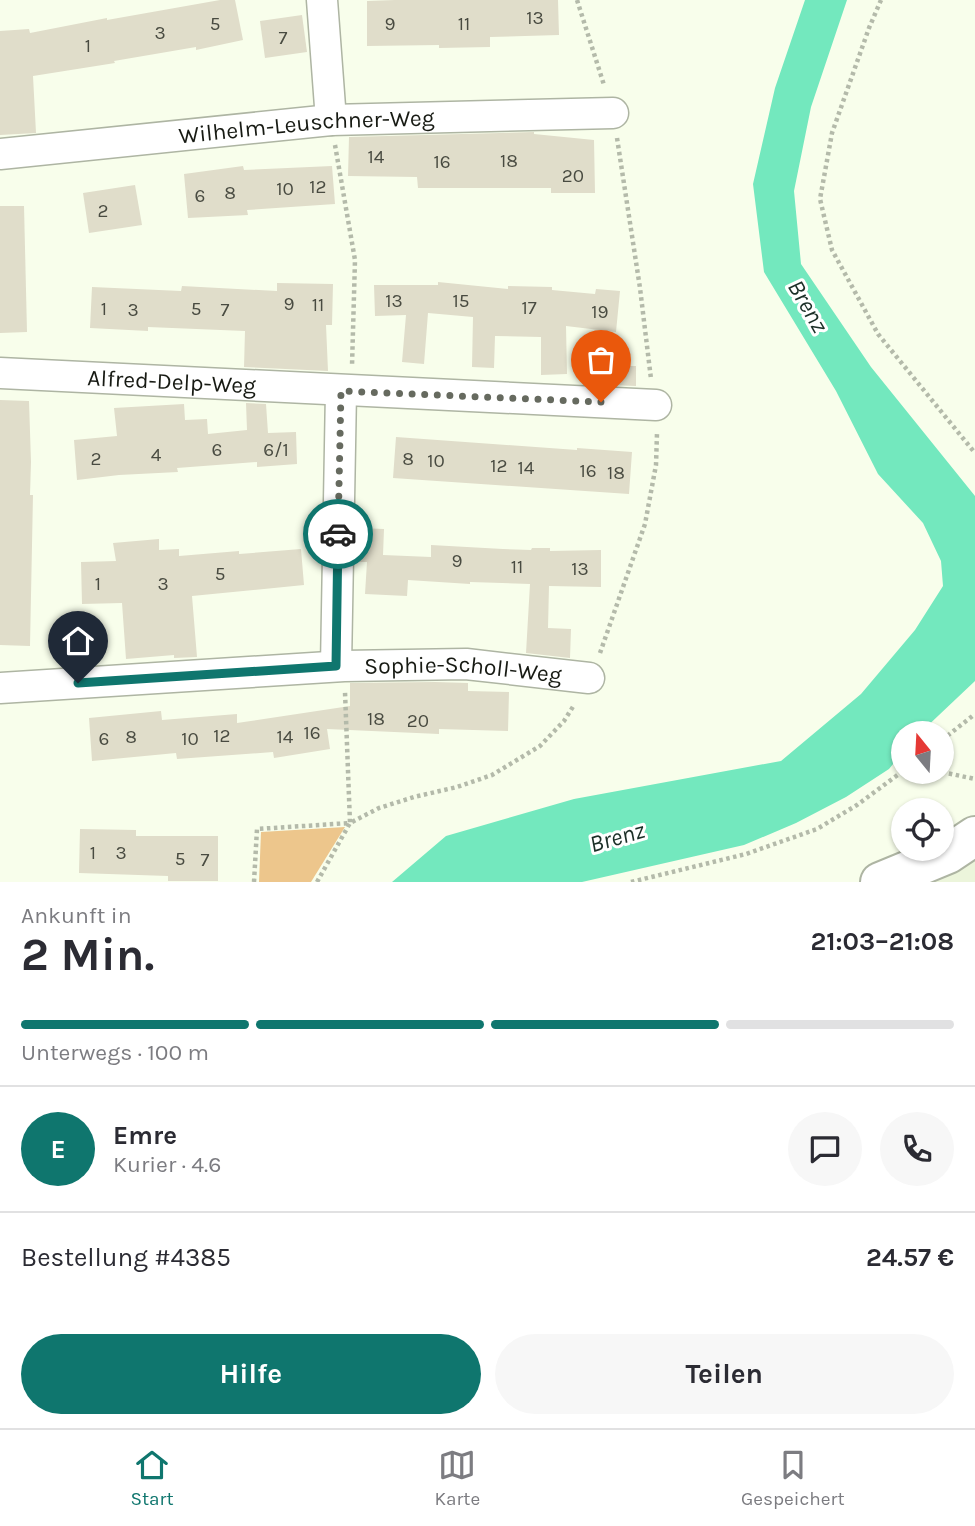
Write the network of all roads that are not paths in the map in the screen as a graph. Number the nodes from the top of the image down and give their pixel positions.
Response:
1 (322, 0) edge
2 (613, 113) road end
3 (331, 120) junction
4 (0, 153) edge
5 (0, 373) edge
6 (346, 391) junction
7 (656, 405) dead end
8 (340, 666) junction
9 (589, 678) road end
10 (0, 688) edge
11 (975, 836) edge
12 (880, 882) edge

1 - 3 street
2 - 3 street, Wilhelm-Leuschner-Weg
3 - 4 street, Wilhelm-Leuschner-Weg
5 - 6 street, Alfred-Delp-Weg
6 - 7 street, Alfred-Delp-Weg
6 - 8 street
8 - 9 street, Sophie-Scholl-Weg
8 - 10 street, Sophie-Scholl-Weg
11 - 12 street

